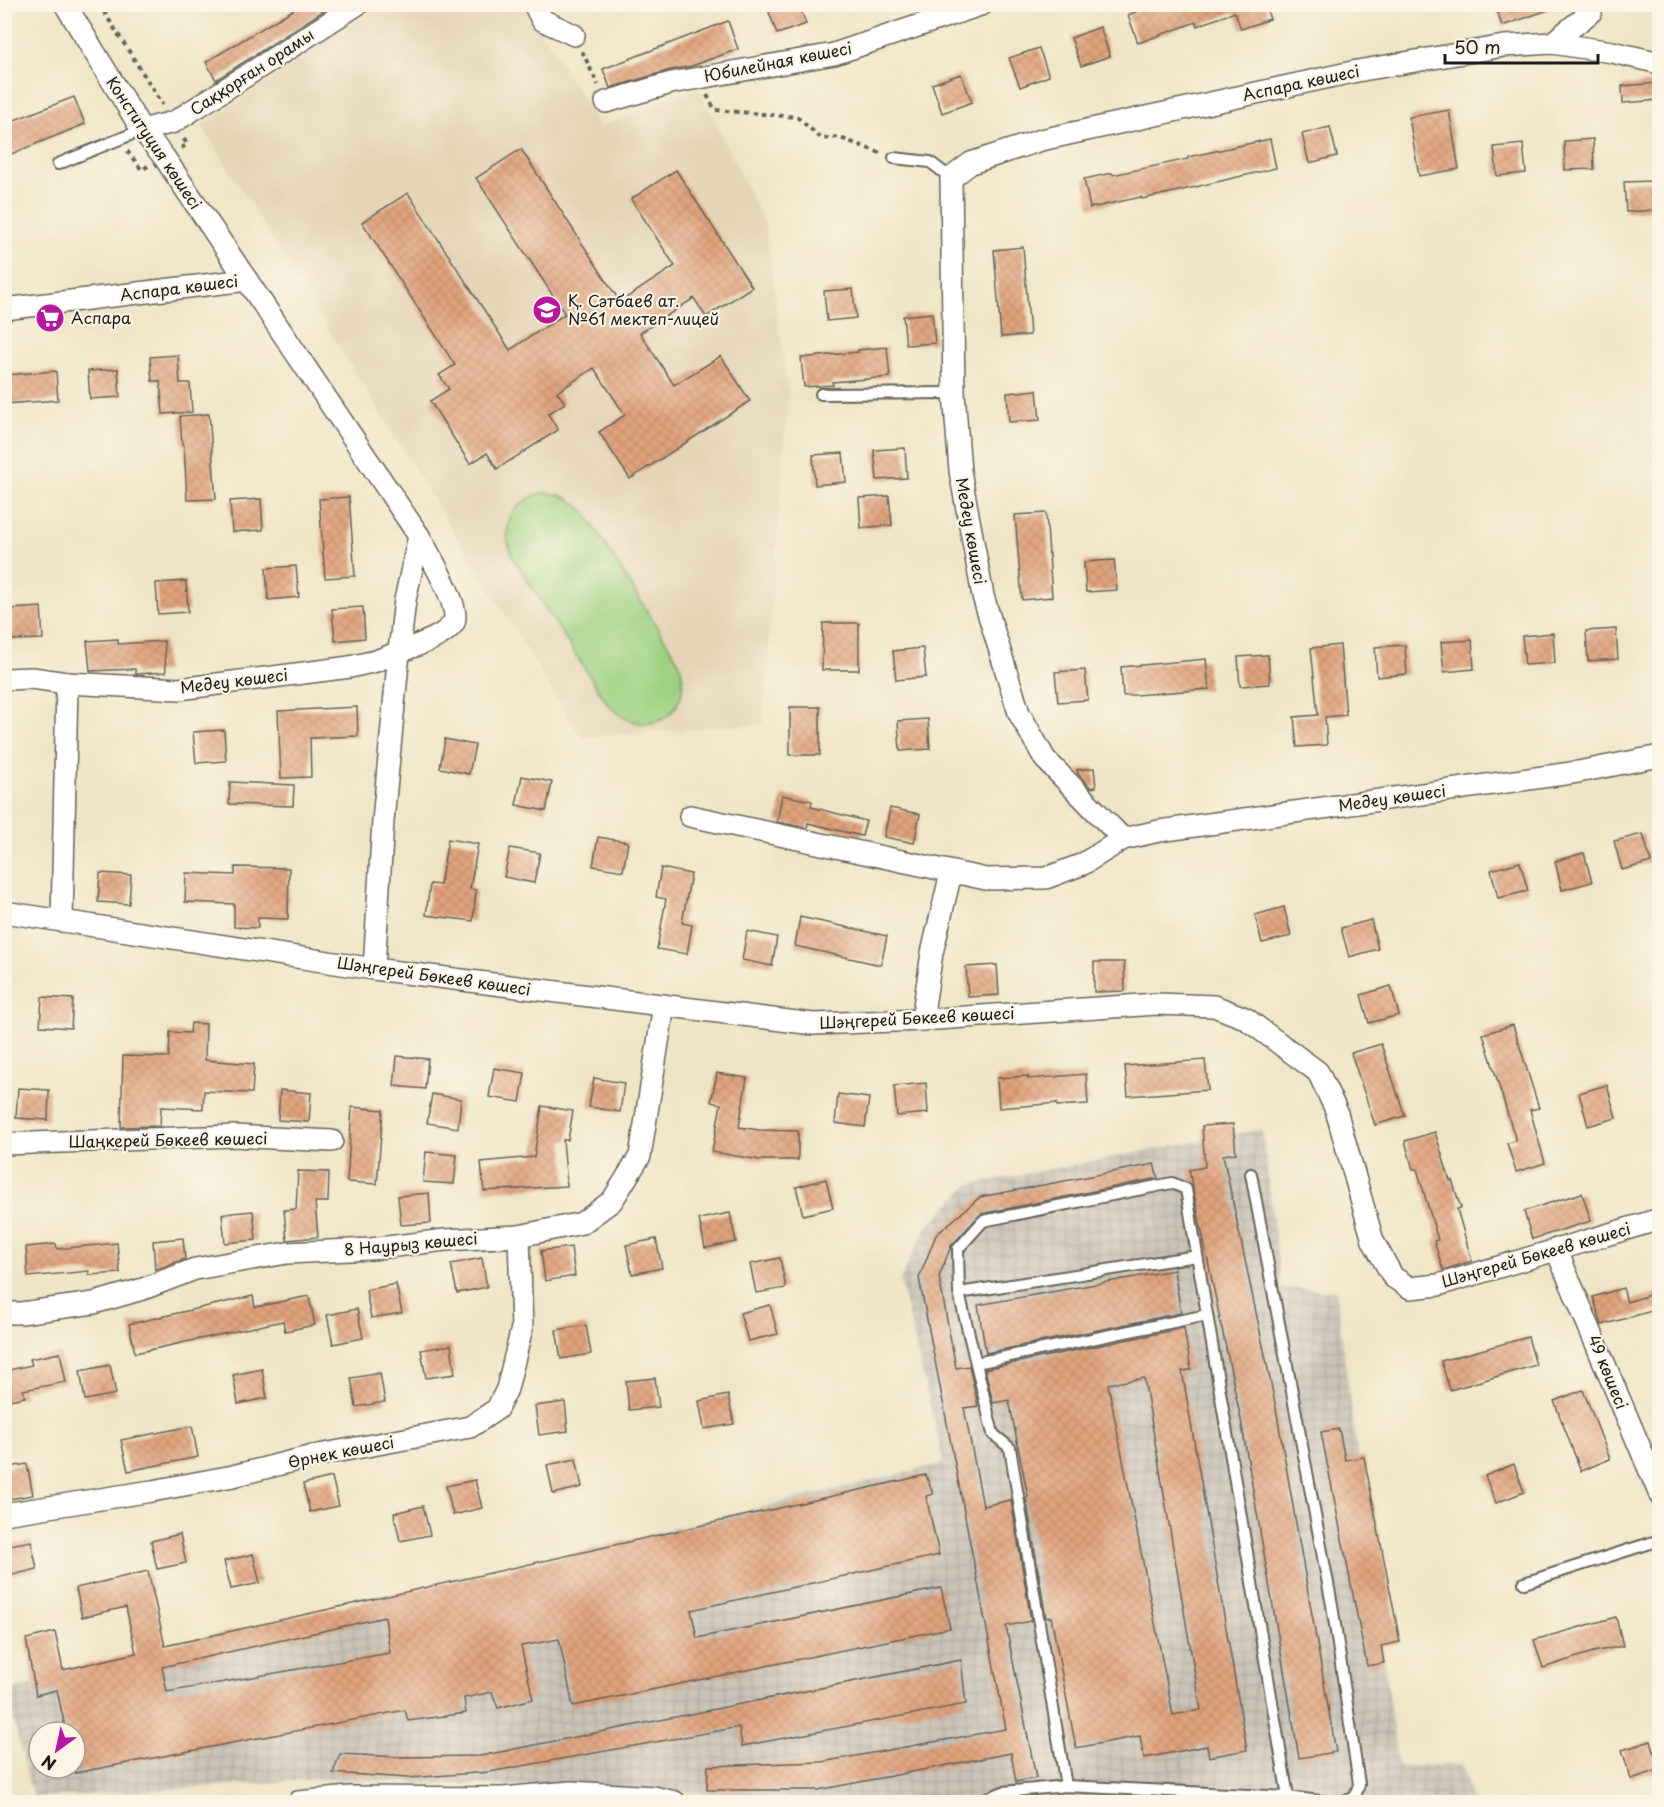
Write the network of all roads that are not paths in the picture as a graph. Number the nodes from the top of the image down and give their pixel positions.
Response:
1 (65, 4) edge
2 (358, 4) edge
3 (534, 4) edge
4 (983, 4) edge
5 (1593, 7) edge
6 (574, 35) road end
7 (1552, 44) junction
8 (1659, 63) edge
9 (606, 102) road end
10 (142, 130) junction
11 (894, 158) road end
12 (58, 164) dead end
13 (951, 178) junction
14 (247, 280) junction
15 (4, 309) edge
16 (954, 393) junction
17 (821, 394) dead end
18 (418, 536) junction
19 (399, 652) junction
20 (4, 679) edge
21 (67, 683) junction
22 (1659, 756) edge
23 (690, 816) dead end
24 (1124, 839) junction
25 (951, 873) junction
26 (4, 912) edge
27 (62, 921) junction
28 (374, 969) junction
29 (663, 1005) junction
30 (922, 1020) junction
31 (332, 1141) dead end
32 (4, 1144) edge
33 (1251, 1174) dead end
34 (1659, 1219) edge
35 (519, 1236) junction
36 (1556, 1248) junction
37 (1197, 1256) junction
38 (959, 1293) junction
39 (4, 1313) edge
40 (1207, 1316) junction
41 (976, 1363) junction
42 (1659, 1495) edge
43 (4, 1514) edge
44 (1659, 1540) edge
45 (1524, 1583) dead end
46 (1066, 1786) junction
47 (1288, 1797) junction
48 (298, 1803) edge
49 (675, 1803) edge
50 (979, 1803) edge
51 (1328, 1803) edge
52 (1344, 1803) edge

1 - 10 street, Конституция көшесі
2 - 10 street, Саққорған орамы
3 - 6 street
4 - 9 street, Юбилейная көшесі
5 - 7 street
7 - 8 street, Аспара көшесі
7 - 13 street, Аспара көшесі
10 - 12 lane
10 - 14 street, Конституция көшесі
11 - 13 lane
13 - 16 street, Медеу көшесі
14 - 15 street, Аспара көшесі
14 - 18 street, Конституция көшесі
16 - 17 lane
16 - 24 street, Медеу көшесі
18 - 19 street
18 - 19 street, Медеу көшесі
19 - 21 street, Медеу көшесі
19 - 28 street
20 - 21 street, Медеу көшесі
21 - 27 street
22 - 24 street, Медеу көшесі
23 - 25 street, Медеу көшесі
24 - 25 street, Медеу көшесі
25 - 30 street
26 - 27 street, Шәңгерей Бөкеев көшесі
27 - 28 street, Шәңгерей Бөкеев көшесі
28 - 29 street, Шәңгерей Бөкеев көшесі
29 - 30 street, Шәңгерей Бөкеев көшесі
29 - 35 street, 8 Наурыз көшесі
30 - 36 street, Шәңгерей Бөкеев көшесі
31 - 32 street, Шаңкерей Бөкеев көшесі
33 - 52 lane
34 - 36 street, Шәңгерей Бөкеев көшесі
35 - 39 street, 8 Наурыз көшесі
35 - 43 street, Өрнек көшесі
36 - 42 street, 49 көшесі
37 - 38 lane
37 - 38 lane
37 - 40 lane
38 - 41 lane
40 - 41 lane
40 - 47 lane
41 - 46 lane
44 - 45 lane
46 - 47 lane
46 - 50 lane
47 - 51 lane
48 - 49 street

